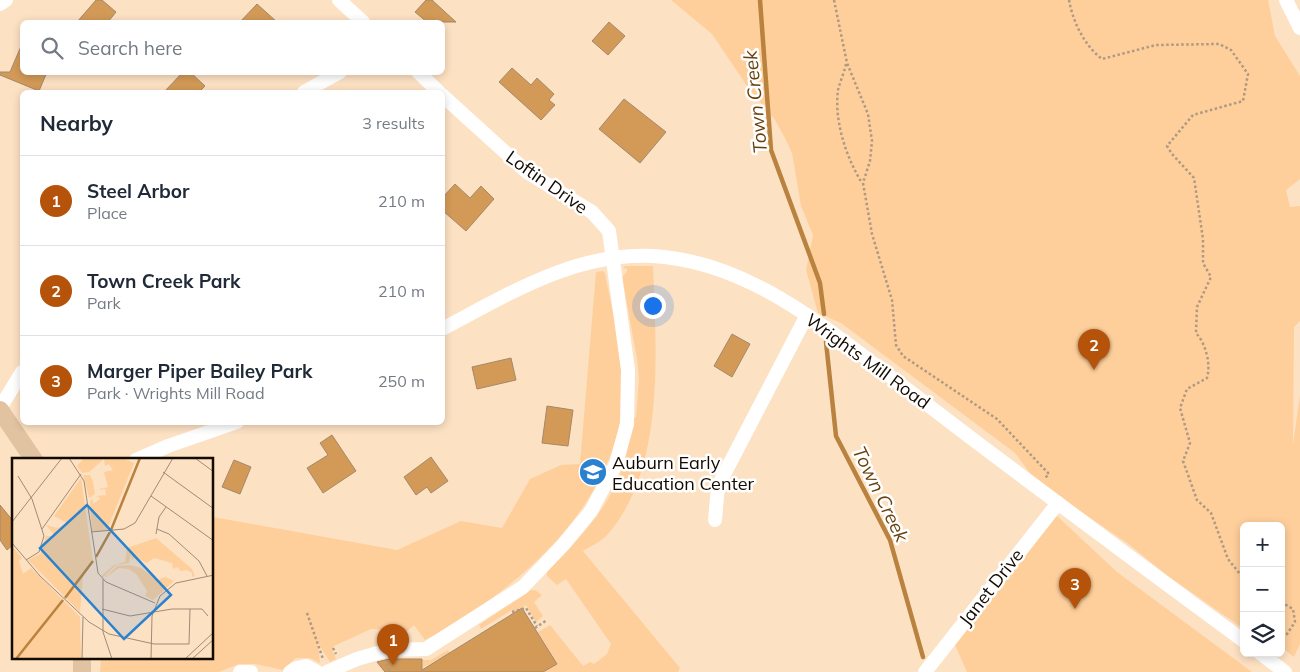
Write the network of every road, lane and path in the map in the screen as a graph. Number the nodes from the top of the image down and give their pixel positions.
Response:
1 (6, 0) edge
2 (339, 0) edge
3 (834, 0) edge
4 (1069, 0) edge
5 (1286, 0) edge
6 (0, 4) edge
7 (361, 20) edge
8 (1300, 28) edge
9 (846, 63) junction
10 (335, 75) edge
11 (421, 75) edge
12 (308, 90) edge
13 (437, 90) edge
14 (445, 99) edge
15 (863, 183) junction
16 (611, 258) junction
17 (807, 316) junction
18 (445, 327) edge
19 (20, 375) edge
20 (0, 409) edge
21 (228, 425) edge
22 (33, 458) edge
23 (141, 458) edge
24 (1042, 481) dead end
25 (1058, 503) junction
26 (715, 520) dead end
27 (1240, 574) edge
28 (1285, 604) edge
29 (307, 613) dead end
30 (547, 620) dead end
31 (534, 628) dead end
32 (1285, 635) edge
33 (1240, 638) edge
34 (1265, 657) edge
35 (323, 669) edge
36 (240, 672) edge
37 (251, 672) edge
38 (290, 672) edge
39 (925, 672) edge
40 (1285, 672) edge

1 - 6 street
2 - 7 street
3 - 9 path
4 - 27 path
5 - 8 street
9 - 15 path
9 - 15 path
10 - 12 street
11 - 13 street
14 - 16 street, Loftin Drive
15 - 24 path
16 - 17 street, Wrights Mill Road
16 - 18 street, Wrights Mill Road
16 - 35 street, Loftin Drive
17 - 25 street, Wrights Mill Road
17 - 26 street
19 - 20 street
20 - 22 main road
21 - 23 street
25 - 33 street, Wrights Mill Road
25 - 39 street, Janet Drive
28 - 32 path
29 - 35 path
30 - 31 path
34 - 40 street
35 - 38 street
36 - 37 street

